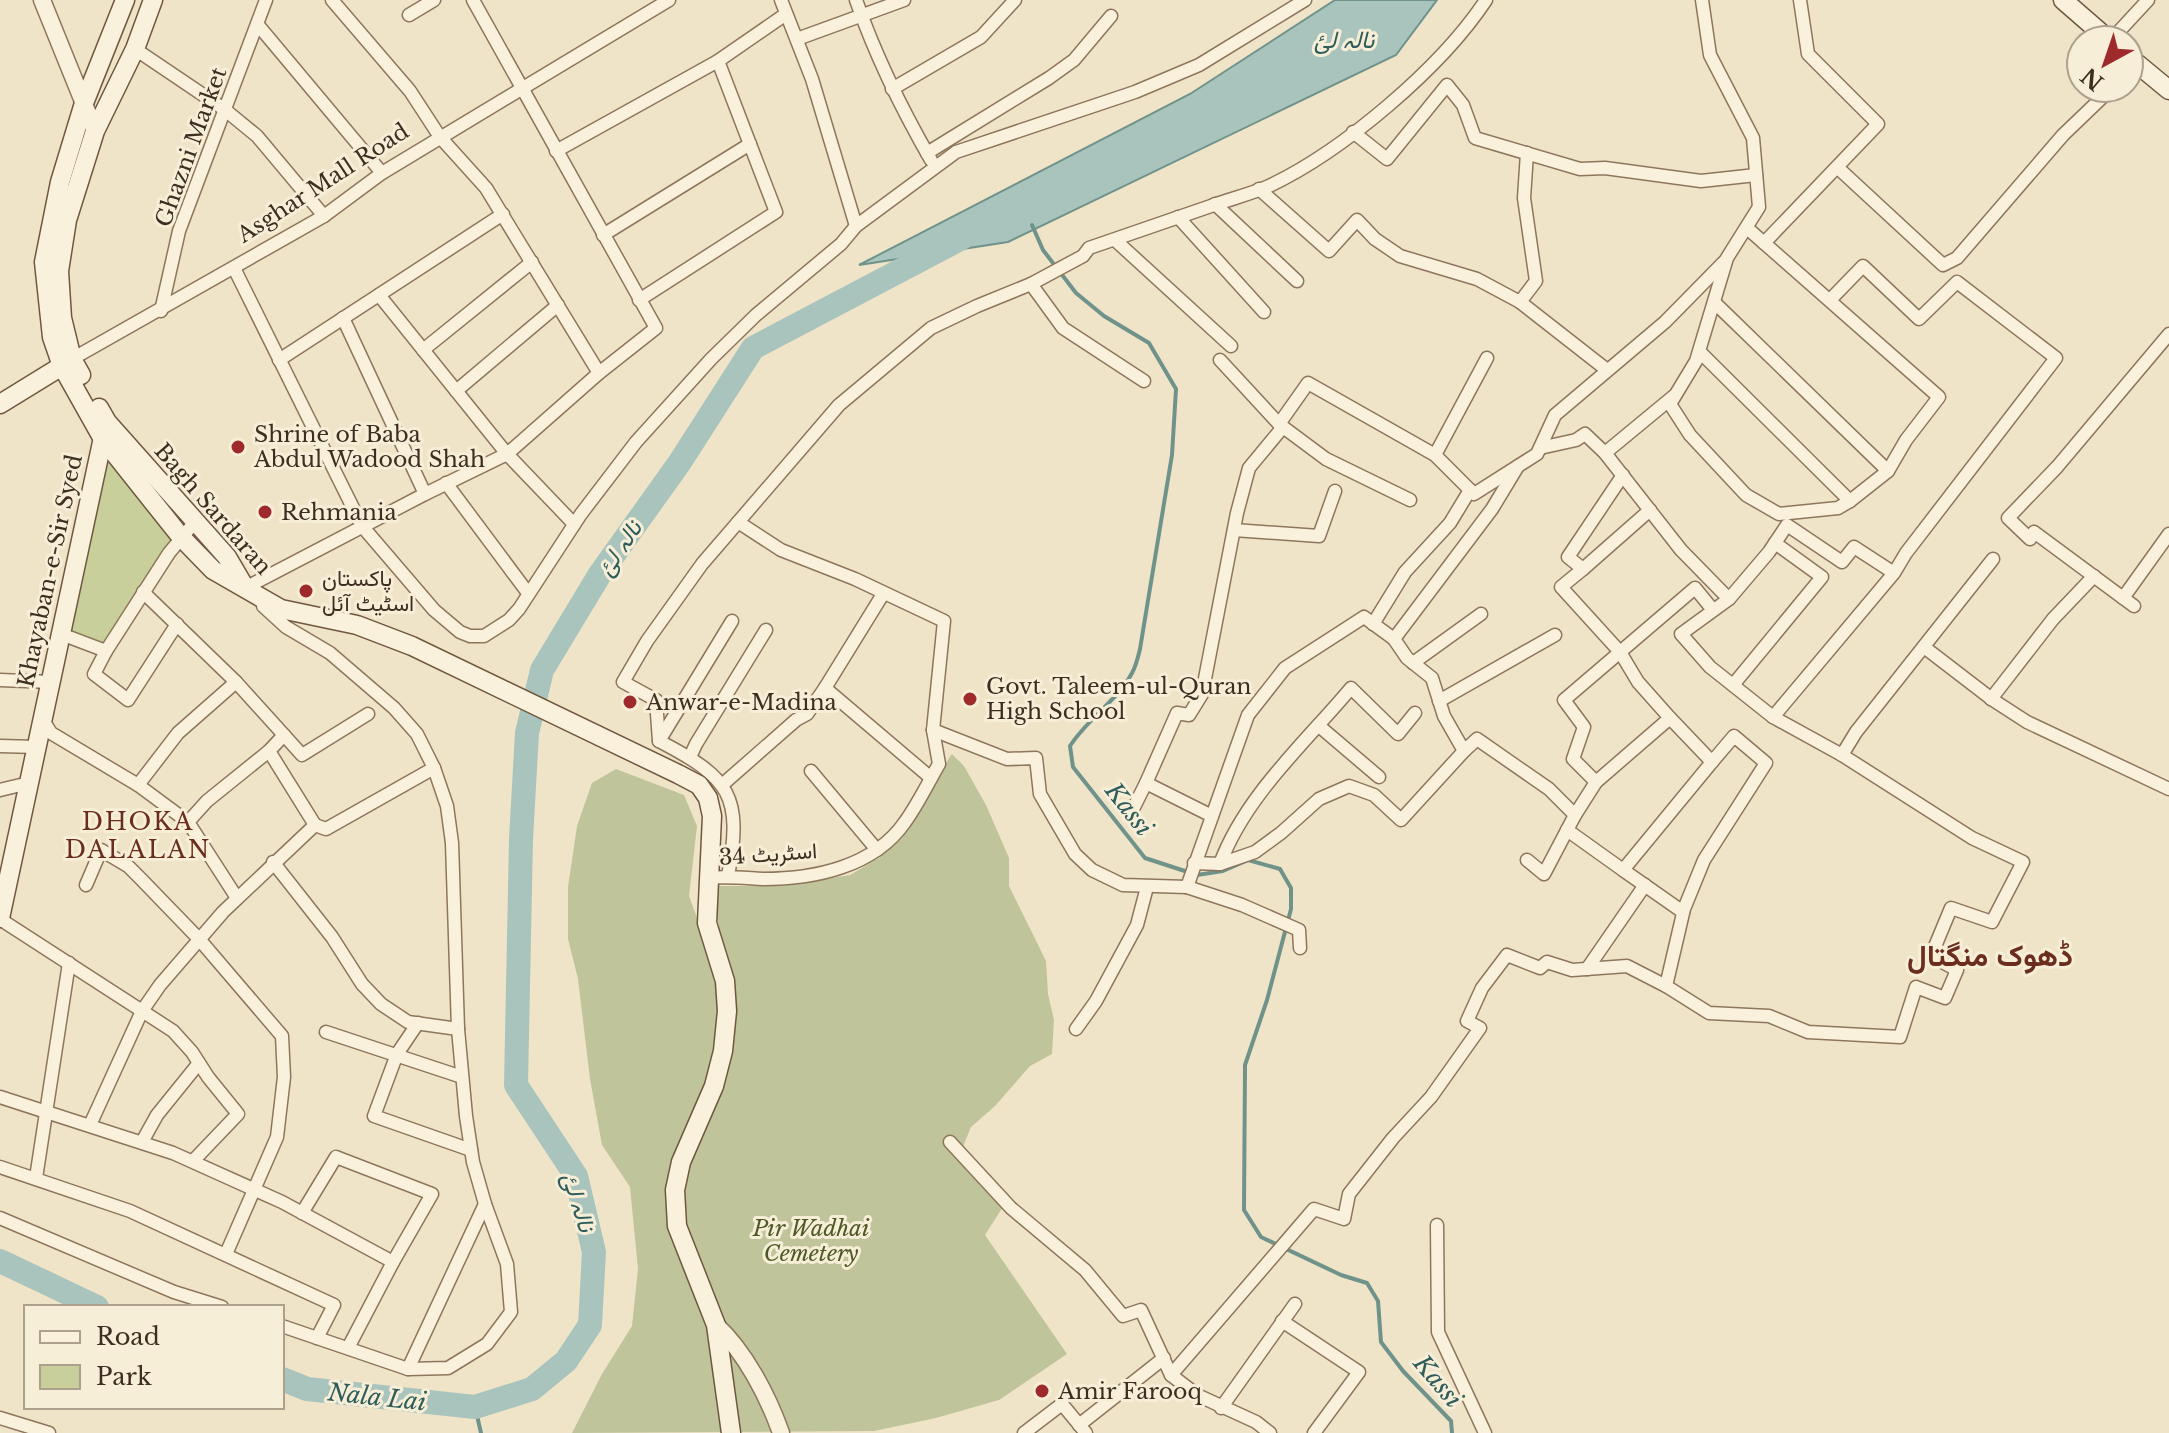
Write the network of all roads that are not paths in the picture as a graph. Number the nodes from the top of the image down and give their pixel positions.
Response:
1 (42, 0) edge
2 (125, 0) edge
3 (153, 0) edge
4 (266, 0) edge
5 (332, 0) edge
6 (434, 0) edge
7 (473, 0) edge
8 (639, 0) edge
9 (669, 0) edge
10 (781, 0) edge
11 (856, 0) edge
12 (904, 0) edge
13 (1015, 0) edge
14 (1305, 0) edge
15 (1486, 0) edge
16 (1702, 0) edge
17 (1800, 0) edge
18 (2063, 0) edge
19 (2148, 0) edge
20 (646, 14) junction
21 (786, 14) junction
22 (409, 15) dead end
23 (862, 16) junction
24 (1111, 16) dead end
25 (2091, 24) edge
26 (2125, 24) edge
27 (258, 25) junction
28 (797, 39) junction
29 (135, 49) junction
30 (718, 61) junction
31 (2145, 74) edge
32 (892, 89) junction
33 (522, 90) junction
34 (2169, 90) edge
35 (84, 103) junction
36 (2095, 104) edge
37 (224, 109) junction
38 (95, 131) junction
39 (1353, 132) junction
40 (440, 137) junction
41 (750, 144) junction
42 (556, 151) junction
43 (927, 153) junction
44 (1527, 153) junction
45 (935, 167) junction
46 (1837, 167) junction
47 (382, 173) junction
48 (1756, 175) junction
49 (1259, 189) junction
50 (1215, 204) junction
51 (503, 214) junction
52 (324, 216) junction
53 (1178, 217) junction
54 (856, 226) junction
55 (1747, 228) junction
56 (603, 235) junction
57 (1115, 240) junction
58 (1764, 243) junction
59 (1727, 258) junction
60 (532, 262) junction
61 (234, 268) junction
62 (1297, 281) dead end
63 (1031, 284) junction
64 (379, 295) junction
65 (639, 300) junction
66 (1830, 300) junction
67 (1520, 302) junction
68 (1715, 303) junction
69 (558, 305) junction
70 (161, 311) junction
71 (1264, 312) dead end
72 (343, 318) junction
73 (2169, 334) edge
74 (1231, 346) dead end
75 (423, 350) junction
76 (1699, 351) junction
77 (1487, 358) dead end
78 (279, 360) junction
79 (1220, 360) dead end
80 (67, 362) junction
81 (1607, 370) junction
82 (599, 373) junction
83 (1144, 381) dead end
84 (456, 391) junction
85 (1677, 393) junction
86 (0, 404) edge
87 (1281, 426) junction
88 (105, 430) junction
89 (1540, 448) junction
90 (1605, 453) junction
91 (507, 454) junction
92 (1435, 455) junction
93 (1518, 466) junction
94 (1888, 471) junction
95 (1623, 475) junction
96 (446, 483) junction
97 (1470, 490) junction
98 (1335, 491) dead end
99 (425, 494) junction
100 (1410, 500) dead end
101 (1850, 501) junction
102 (1650, 510) junction
103 (738, 522) junction
104 (194, 523) junction
105 (574, 524) junction
106 (362, 526) junction
107 (1234, 530) junction
108 (2169, 534) edge
109 (181, 537) junction
110 (1775, 543) junction
111 (1993, 559) dead end
112 (1583, 569) junction
113 (1894, 573) junction
114 (2094, 576) junction
115 (245, 588) junction
116 (143, 592) junction
117 (528, 593) junction
118 (883, 594) junction
119 (1729, 599) junction
120 (1713, 610) junction
121 (1481, 614) dead end
122 (732, 621) dead end
123 (177, 624) junction
124 (1373, 624) junction
125 (766, 630) dead end
126 (61, 634) junction
127 (1555, 635) dead end
128 (1394, 639) junction
129 (1924, 647) junction
130 (106, 651) junction
131 (1620, 652) junction
132 (1413, 663) junction
133 (0, 680) edge
134 (51, 682) junction
135 (236, 682) junction
136 (1733, 685) junction
137 (825, 688) junction
138 (1991, 699) junction
139 (1439, 701) junction
140 (1415, 713) dead end
141 (368, 714) dead end
142 (1773, 717) junction
143 (1670, 718) junction
144 (43, 720) junction
145 (1319, 726) junction
146 (933, 730) junction
147 (284, 735) junction
148 (659, 741) junction
149 (0, 746) edge
150 (37, 747) junction
151 (269, 751) junction
152 (1464, 751) junction
153 (1842, 755) junction
154 (690, 757) junction
155 (1712, 762) junction
156 (434, 768) junction
157 (811, 771) dead end
158 (1379, 777) dead end
159 (931, 778) junction
160 (1596, 782) junction
161 (29, 783) junction
162 (1146, 783) junction
163 (138, 785) junction
164 (722, 785) junction
165 (2169, 789) edge
166 (0, 790) edge
167 (1131, 813) dead end
168 (1575, 815) junction
169 (1212, 816) junction
170 (188, 822) junction
171 (315, 825) junction
172 (1567, 830) junction
173 (877, 850) junction
174 (1527, 860) dead end
175 (273, 862) junction
176 (1194, 863) junction
177 (1220, 864) junction
178 (1623, 870) junction
179 (728, 876) junction
180 (707, 878) junction
181 (86, 885) dead end
182 (1645, 885) junction
183 (1147, 887) junction
184 (1187, 887) junction
185 (237, 898) junction
186 (1683, 912) junction
187 (0, 919) edge
188 (199, 939) junction
189 (1300, 948) dead end
190 (69, 963) junction
191 (1587, 969) junction
192 (1666, 986) junction
193 (142, 1011) junction
194 (418, 1023) junction
195 (458, 1029) junction
196 (1076, 1029) dead end
197 (326, 1032) dead end
198 (397, 1054) junction
199 (199, 1063) junction
200 (462, 1077) junction
201 (0, 1097) edge
202 (46, 1111) junction
203 (90, 1125) junction
204 (142, 1142) junction
205 (950, 1142) dead end
206 (471, 1150) junction
207 (193, 1161) junction
208 (0, 1167) edge
209 (36, 1178) junction
210 (256, 1190) junction
211 (485, 1204) junction
212 (302, 1213) junction
213 (0, 1218) edge
214 (1437, 1225) dead end
215 (226, 1254) junction
216 (393, 1262) junction
217 (1295, 1304) dead end
218 (216, 1305) edge
219 (1282, 1321) junction
220 (716, 1325) junction
221 (284, 1327) edge
222 (317, 1338) junction
223 (348, 1348) junction
224 (1164, 1358) junction
225 (408, 1369) junction
226 (1171, 1375) junction
227 (1221, 1408) junction
228 (0, 1418) edge
229 (1082, 1429) edge
230 (49, 1433) edge
231 (731, 1433) edge
232 (781, 1433) edge
233 (1024, 1433) edge
234 (1270, 1433) edge
235 (1314, 1433) edge
236 (1485, 1433) edge

1 - 35 street
2 - 35 main road
3 - 29 main road
4 - 27 street, Ghazni Market
5 - 40 street
6 - 22 street
7 - 33 street
8 - 20 street
9 - 20 street, Asghar Mall Road
10 - 21 street
11 - 23 street
12 - 23 street
13 - 32 street
14 - 45 street
15 - 39 street
16 - 48 street
17 - 46 street
18 - 25 main road
19 - 26 street
20 - 33 street, Asghar Mall Road
21 - 28 street
21 - 30 street
23 - 28 street
23 - 32 street
24 - 43 street
27 - 37 street, Ghazni Market
27 - 47 street
28 - 54 street
29 - 37 street
29 - 38 main road
30 - 41 street
30 - 42 street
31 - 34 main road
32 - 43 street
33 - 40 street, Asghar Mall Road
33 - 42 street
35 - 38 street
35 - 80 main road
36 - 46 street
37 - 52 street
37 - 70 street, Ghazni Market
38 - 80 main road
39 - 44 street
39 - 49 street
40 - 47 street, Asghar Mall Road
40 - 51 street
41 - 56 street
41 - 65 street
42 - 56 street
43 - 45 street
44 - 48 street
44 - 67 street
45 - 54 street
46 - 58 street
47 - 52 street, Asghar Mall Road
48 - 55 street
49 - 50 street
49 - 67 street
50 - 53 street
50 - 62 street
51 - 60 street
51 - 64 street
52 - 61 street, Asghar Mall Road
53 - 57 street
53 - 71 street
54 - 105 street
55 - 58 street
55 - 59 street
56 - 65 street
57 - 63 street
57 - 74 street
58 - 66 street
59 - 68 street
59 - 81 street
60 - 69 street
60 - 75 street
61 - 70 street, Asghar Mall Road
61 - 78 street
63 - 83 street
63 - 103 street
64 - 72 street
64 - 75 street
65 - 82 street
66 - 94 street
66 - 113 street
67 - 81 street
68 - 76 street
68 - 94 street
69 - 82 street
69 - 84 street
70 - 80 street, Asghar Mall Road
72 - 78 street
72 - 99 street
73 - 114 street
75 - 84 street
76 - 85 street
76 - 101 street
77 - 92 street
78 - 106 street
79 - 87 street
80 - 86 main road, Asghar Mall Road
80 - 88 main road
81 - 89 street
82 - 91 street
84 - 91 street
85 - 90 street
85 - 101 street
87 - 92 street
87 - 100 street
87 - 107 street
88 - 104 main road, Bagh Sardaran
88 - 109 main road
88 - 126 main road, Khayaban-e-Sir Syed
89 - 90 street
89 - 93 street
90 - 95 street
91 - 96 street
91 - 105 street
92 - 97 street
93 - 97 street
93 - 128 street
94 - 101 street
95 - 102 street
95 - 112 street
96 - 99 street
96 - 117 street
97 - 124 street
98 - 107 street
99 - 106 street
102 - 112 street
102 - 119 street
103 - 118 street
103 - 148 street
104 - 109 street
104 - 115 main road, Bagh Sardaran
105 - 117 street
106 - 115 street
106 - 117 street
107 - 162 street
108 - 114 street
109 - 115 main road
109 - 116 street
110 - 113 street
110 - 119 street
110 - 136 street
111 - 129 street
112 - 131 street
113 - 142 street
114 - 138 street
115 - 156 street
115 - 180 main road, Bagh Sardaran
116 - 123 street
116 - 130 street
118 - 137 street
118 - 146 street, اسٹریٹ 34
119 - 120 street
120 - 131 street
120 - 136 street
121 - 132 street
122 - 148 street
123 - 130 street
123 - 135 street
124 - 128 street
124 - 169 street
125 - 154 street
126 - 130 street
126 - 134 main road, Khayaban-e-Sir Syed
127 - 139 street
128 - 132 street
129 - 138 street
129 - 153 street
131 - 143 street
131 - 160 street
132 - 139 street
133 - 134 street
134 - 144 main road, Khayaban-e-Sir Syed
135 - 147 street
135 - 163 street
136 - 142 street
137 - 159 street
137 - 164 street
138 - 165 street
139 - 152 street
140 - 145 street
141 - 147 street
142 - 153 street
143 - 155 street
143 - 160 street
144 - 150 main road, Khayaban-e-Sir Syed
144 - 163 street
145 - 158 street
145 - 177 street
146 - 159 street, اسٹریٹ 34
146 - 183 street
147 - 151 street
148 - 154 street
149 - 150 street
150 - 161 main road, Khayaban-e-Sir Syed
151 - 170 street
151 - 171 street
152 - 168 street
152 - 177 street
153 - 192 street
154 - 164 street
155 - 178 street
155 - 186 street
156 - 171 street
156 - 195 street
157 - 173 street
159 - 173 street, اسٹریٹ 34
160 - 168 street
161 - 166 street
161 - 187 main road, Khayaban-e-Sir Syed
162 - 167 street
162 - 169 street
163 - 170 street
164 - 179 street
168 - 172 street
169 - 176 street
170 - 185 street
171 - 175 street
172 - 174 street
172 - 178 street
173 - 179 street, اسٹریٹ 34
175 - 185 street
175 - 194 street
176 - 177 street
176 - 184 street
178 - 182 street
179 - 180 street, اسٹریٹ 34
180 - 220 main road
181 - 188 street
182 - 186 street
182 - 191 street
183 - 184 street
183 - 196 street
184 - 189 street
185 - 188 street
186 - 192 street
187 - 190 street
188 - 193 street
188 - 210 street
190 - 193 street
190 - 202 street
191 - 192 street
191 - 226 street
193 - 199 street
193 - 203 street
194 - 195 street
194 - 198 street
195 - 200 street
197 - 198 street
198 - 200 street
198 - 206 street
199 - 204 street
199 - 207 street
200 - 206 street
201 - 202 street
202 - 203 street
202 - 209 street
203 - 204 street
204 - 207 street
205 - 224 street
206 - 211 street
207 - 210 street
208 - 209 street
209 - 215 street
210 - 212 street
210 - 215 street
211 - 225 street
211 - 225 street
212 - 216 street
212 - 216 street
213 - 218 street
214 - 236 street
215 - 222 street
216 - 223 street
217 - 219 street
219 - 227 street
219 - 235 street
220 - 231 main road
220 - 232 street
221 - 222 street
222 - 223 street
223 - 225 street
224 - 226 street
224 - 229 street
226 - 227 street
227 - 234 street
228 - 230 street
229 - 233 street

